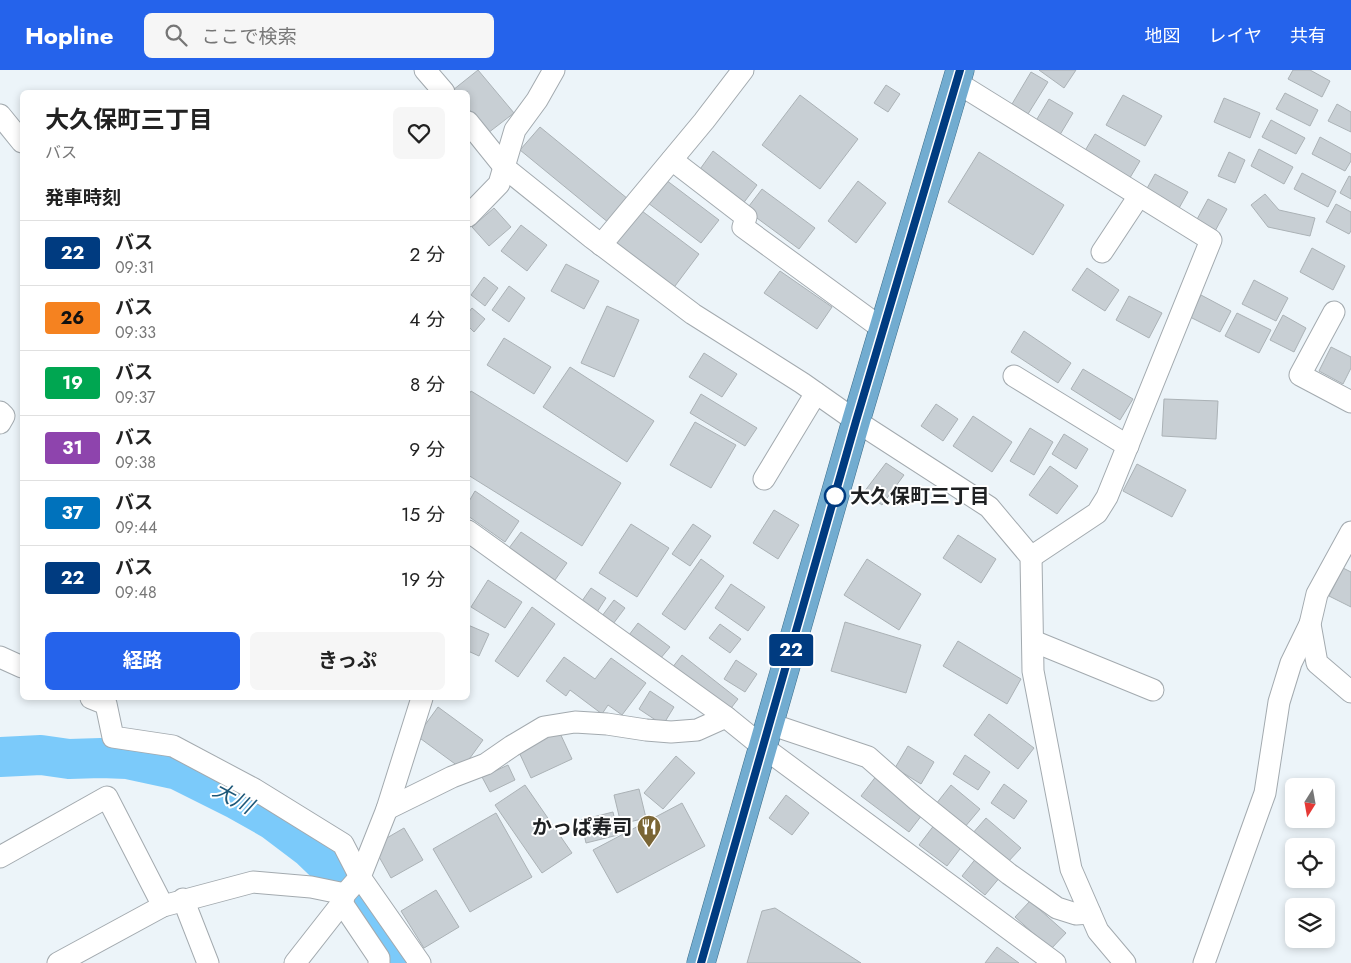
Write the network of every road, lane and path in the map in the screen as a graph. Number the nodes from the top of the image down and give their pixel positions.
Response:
1 (425, 70) edge
2 (554, 70) edge
3 (743, 70) edge
4 (958, 76) edge
5 (442, 90) edge
6 (0, 115) edge
7 (470, 124) edge
8 (20, 140) edge
9 (672, 160) junction
10 (505, 168) junction
11 (1139, 196) junction
12 (470, 214) edge
13 (601, 245) junction
14 (1102, 252) dead end
15 (1334, 312) dead end
16 (884, 330) junction
17 (1014, 376) dead end
18 (816, 392) junction
19 (1351, 402) edge
20 (0, 412) edge
21 (856, 421) junction
22 (0, 423) edge
23 (1128, 446) junction
24 (764, 479) dead end
25 (470, 532) edge
26 (1351, 532) edge
27 (1031, 557) junction
28 (1310, 624) junction
29 (1033, 641) junction
30 (0, 657) edge
31 (20, 666) edge
32 (1153, 690) dead end
33 (1351, 692) edge
34 (96, 700) edge
35 (421, 700) edge
36 (726, 717) junction
37 (766, 735) junction
38 (387, 809) junction
39 (0, 857) edge
40 (360, 878) junction
41 (344, 898) junction
42 (183, 899) junction
43 (163, 906) junction
44 (1090, 913) junction
45 (58, 963) edge
46 (208, 963) edge
47 (295, 963) edge
48 (379, 963) edge
49 (420, 963) edge
50 (701, 963) edge
51 (1055, 963) edge
52 (1125, 963) edge
53 (1204, 963) edge

1 - 5 street
2 - 10 street
3 - 9 street
4 - 11 street
4 - 16 highway
6 - 8 street
7 - 10 street
9 - 13 street
9 - 16 street
10 - 12 street
10 - 13 street
11 - 14 street
11 - 23 street
13 - 18 street
15 - 19 street
16 - 21 highway
17 - 23 street
18 - 21 street
18 - 24 street
20 - 22 street
21 - 27 street
21 - 37 highway
23 - 27 street
25 - 36 street
26 - 28 street
27 - 29 street
28 - 33 street
28 - 53 street
29 - 32 street
29 - 44 street
30 - 31 street
34 - 40 street
35 - 38 street
36 - 37 street
36 - 38 street
37 - 44 street
37 - 50 highway
37 - 51 street
38 - 40 street
39 - 43 street
40 - 41 street
40 - 49 street
41 - 42 street
41 - 47 street
41 - 48 street
42 - 43 street
42 - 46 street
43 - 45 street
44 - 52 street

